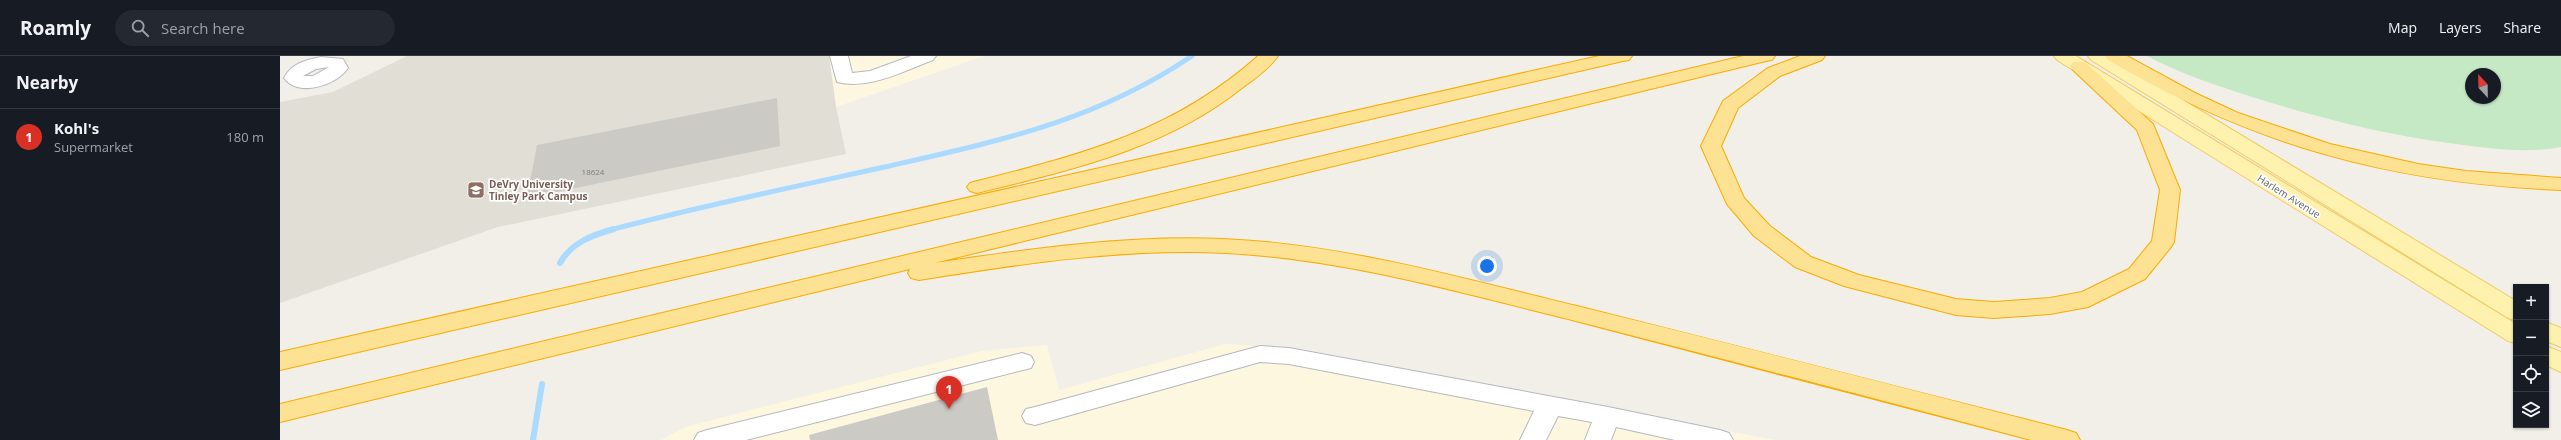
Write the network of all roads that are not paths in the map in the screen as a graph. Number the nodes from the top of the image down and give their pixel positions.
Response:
1 (927, 56) edge
2 (1269, 56) edge
3 (1623, 56) edge
4 (1766, 56) edge
5 (1816, 56) edge
6 (2097, 56) edge
7 (2114, 56) edge
8 (845, 58) edge
9 (336, 59) edge
10 (2071, 61) edge
11 (280, 67) edge
12 (293, 79) edge
13 (2561, 184) edge
14 (766, 296) junction
15 (2513, 310) edge
16 (2549, 332) edge
17 (2513, 333) edge
18 (2561, 339) edge
19 (359, 342) junction
20 (2549, 356) edge
21 (280, 361) edge
22 (1022, 362) dead end
23 (2561, 363) edge
24 (1550, 405) junction
25 (280, 413) edge
26 (1035, 416) dead end
27 (1608, 416) junction
28 (707, 440) edge
29 (1533, 440) edge
30 (1598, 440) edge
31 (1720, 440) edge
32 (2067, 440) edge

1 - 8 lane
2 - 19 highway
3 - 19 highway
4 - 14 highway
5 - 10 highway
6 - 15 main road, Harlem Avenue
7 - 13 highway
9 - 12 lane
10 - 17 main road, Harlem Avenue
11 - 12 lane
14 - 25 highway
14 - 32 highway
16 - 18 main road
19 - 21 highway
20 - 23 main road
22 - 28 lane
24 - 26 lane
24 - 27 lane
24 - 29 lane
27 - 30 lane
27 - 31 lane

